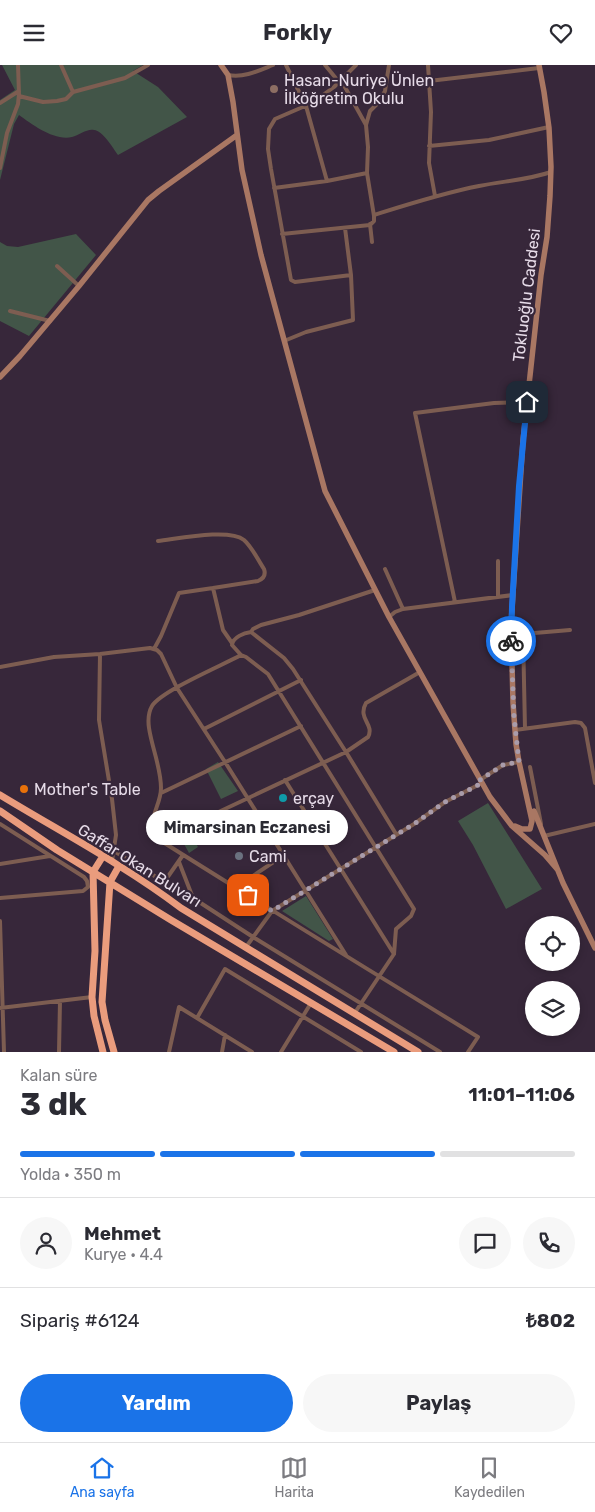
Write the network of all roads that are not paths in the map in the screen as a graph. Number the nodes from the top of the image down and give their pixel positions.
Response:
1 (18, 65) edge
2 (61, 65) edge
3 (148, 65) edge
4 (221, 65) edge
5 (273, 65) edge
6 (286, 65) edge
7 (325, 65) edge
8 (356, 65) edge
9 (389, 65) edge
10 (428, 65) edge
11 (539, 66) edge
12 (228, 75) junction
13 (340, 81) junction
14 (429, 81) junction
15 (73, 92) junction
16 (19, 94) junction
17 (0, 103) edge
18 (306, 106) junction
19 (366, 125) junction
20 (549, 127) junction
21 (238, 135) junction
22 (429, 146) junction
23 (0, 168) edge
24 (551, 172) junction
25 (367, 173) junction
26 (327, 181) junction
27 (274, 188) junction
28 (435, 196) junction
29 (374, 215) junction
30 (370, 224) junction
31 (345, 227) junction
32 (282, 234) junction
33 (372, 242) dead end
34 (58, 266) dead end
35 (351, 275) junction
36 (79, 286) junction
37 (10, 311) dead end
38 (50, 321) junction
39 (284, 341) junction
40 (0, 377) edge
41 (527, 402) junction
42 (158, 541) dead end
43 (498, 561) dead end
44 (385, 569) dead end
45 (213, 588) junction
46 (375, 590) junction
47 (512, 595) junction
48 (498, 597) junction
49 (455, 602) junction
50 (403, 609) junction
51 (389, 617) junction
52 (570, 630) dead end
53 (251, 632) junction
54 (523, 634) junction
55 (511, 635) junction
56 (232, 643) junction
57 (154, 649) junction
58 (100, 654) junction
59 (241, 655) junction
60 (0, 667) edge
61 (420, 672) junction
62 (301, 680) junction
63 (177, 688) junction
64 (279, 691) junction
65 (301, 726) junction
66 (204, 729) junction
67 (525, 729) junction
68 (515, 730) junction
69 (346, 752) junction
70 (324, 761) junction
71 (225, 762) junction
72 (519, 762) junction
73 (530, 767) dead end
74 (594, 775) edge
75 (285, 780) junction
76 (481, 781) junction
77 (595, 783) edge
78 (160, 793) junction
79 (0, 795) edge
80 (248, 798) junction
81 (528, 798) junction
82 (0, 811) edge
83 (508, 820) junction
84 (595, 824) edge
85 (0, 825) edge
86 (530, 829) junction
87 (542, 833) junction
88 (396, 834) junction
89 (159, 840) junction
90 (529, 841) junction
91 (376, 846) junction
92 (114, 851) junction
93 (103, 855) junction
94 (183, 855) junction
95 (284, 855) junction
96 (50, 856) junction
97 (112, 861) junction
98 (179, 862) junction
99 (0, 864) edge
100 (119, 866) junction
101 (341, 868) junction
102 (557, 869) junction
103 (94, 872) junction
104 (110, 882) junction
105 (235, 888) junction
106 (306, 890) junction
107 (0, 898) edge
108 (272, 911) junction
109 (0, 923) edge
110 (253, 937) junction
111 (246, 947) junction
112 (595, 948) edge
113 (394, 954) junction
114 (347, 957) junction
115 (1, 963) edge
116 (379, 976) junction
117 (92, 997) junction
118 (60, 1001) junction
119 (311, 1003) junction
120 (361, 1003) junction
121 (1, 1008) edge
122 (354, 1014) junction
123 (302, 1016) junction
124 (197, 1018) junction
125 (224, 1035) junction
126 (4, 1052) edge
127 (59, 1052) edge
128 (103, 1052) edge
129 (114, 1052) edge
130 (169, 1052) edge
131 (222, 1052) edge
132 (252, 1052) edge
133 (281, 1052) edge
134 (360, 1052) edge
135 (394, 1052) edge
136 (418, 1052) edge
137 (440, 1052) edge
138 (468, 1052) edge

1 - 16 street
2 - 15 street
3 - 15 street
4 - 12 street
5 - 12 street
6 - 18 street
7 - 13 street
8 - 13 street
9 - 19 street
10 - 14 street
11 - 14 street
11 - 20 street, Tokluoğlu Caddesi
12 - 21 street
13 - 18 street
13 - 19 street
14 - 22 street
15 - 16 street
16 - 17 street
16 - 23 street
18 - 26 street
18 - 27 street
19 - 25 street
20 - 22 street
20 - 24 street, Tokluoğlu Caddesi
21 - 36 street
21 - 39 street
22 - 28 street
24 - 28 street
24 - 41 street, Tokluoğlu Caddesi
25 - 26 street
25 - 29 street
26 - 27 street
27 - 32 street
28 - 29 street
29 - 30 street
30 - 31 street
30 - 33 street
31 - 32 street
31 - 35 street
32 - 35 street
34 - 36 street
35 - 39 street
36 - 38 street
37 - 38 street
38 - 40 street
39 - 46 street
41 - 47 street, Tokluoğlu Caddesi
41 - 49 street
42 - 45 street
43 - 48 street
44 - 50 street
45 - 56 street
45 - 57 street
46 - 51 street
46 - 53 street
47 - 48 street
47 - 55 street, Tokluoğlu Caddesi
48 - 49 street
49 - 50 street
50 - 51 street
51 - 61 street
52 - 54 street
53 - 56 street
53 - 62 street
54 - 55 street
54 - 67 street
55 - 68 street, Tokluoğlu Caddesi
56 - 59 street
57 - 58 street
57 - 63 street
58 - 60 street
58 - 92 street
59 - 63 street
59 - 64 street
61 - 69 street
61 - 76 street
62 - 64 street
62 - 69 street
63 - 66 street
63 - 78 street
64 - 65 street
64 - 66 street
65 - 70 street
65 - 71 street
66 - 71 street
67 - 68 street
67 - 74 street
68 - 72 street, Tokluoğlu Caddesi
69 - 70 street
69 - 88 street
70 - 75 street
70 - 91 street
71 - 78 street
71 - 80 street
72 - 76 street
72 - 81 street, Tokluoğlu Caddesi
73 - 87 street
74 - 77 street
75 - 80 street
75 - 101 street
76 - 83 street
76 - 88 street
78 - 89 street
79 - 93 highway, Gaffar Okan Bulvarı
80 - 89 street
80 - 95 street
81 - 86 street, Tokluoğlu Caddesi
81 - 87 street, Tokluoğlu Caddesi
82 - 103 highway, Gaffar Okan Bulvarı
83 - 86 street
83 - 90 street
84 - 87 street
85 - 96 street
86 - 87 street
86 - 90 street
87 - 90 street
87 - 102 street, Tokluoğlu Caddesi
88 - 91 street
89 - 94 street
90 - 102 street
91 - 101 street
91 - 113 street
92 - 97 street
92 - 98 street
93 - 97 highway, Gaffar Okan Bulvarı
93 - 103 highway
94 - 98 street
94 - 105 street
95 - 105 street
95 - 106 street
96 - 99 street
96 - 107 street
97 - 100 highway, Gaffar Okan Bulvarı
98 - 110 street
100 - 104 highway
100 - 111 highway, Gaffar Okan Bulvarı
101 - 106 street
101 - 113 street
102 - 112 street, Tokluoğlu Caddesi
103 - 104 highway, Gaffar Okan Bulvarı
103 - 117 highway
104 - 119 highway, Gaffar Okan Bulvarı
104 - 129 highway
105 - 108 street
106 - 108 street
106 - 114 street
108 - 110 street
108 - 114 street
109 - 115 street
110 - 111 street
110 - 120 street
111 - 122 highway, Gaffar Okan Bulvarı
113 - 116 street
114 - 116 street
115 - 121 street
116 - 120 street
116 - 138 street
117 - 118 street
117 - 128 highway
118 - 121 street
118 - 127 street
119 - 123 street
119 - 135 highway, Gaffar Okan Bulvarı
120 - 122 street
120 - 137 street
121 - 126 street
122 - 136 highway, Gaffar Okan Bulvarı
123 - 124 street
123 - 133 street
123 - 134 street
124 - 125 street
124 - 130 street
125 - 131 street
125 - 132 street

